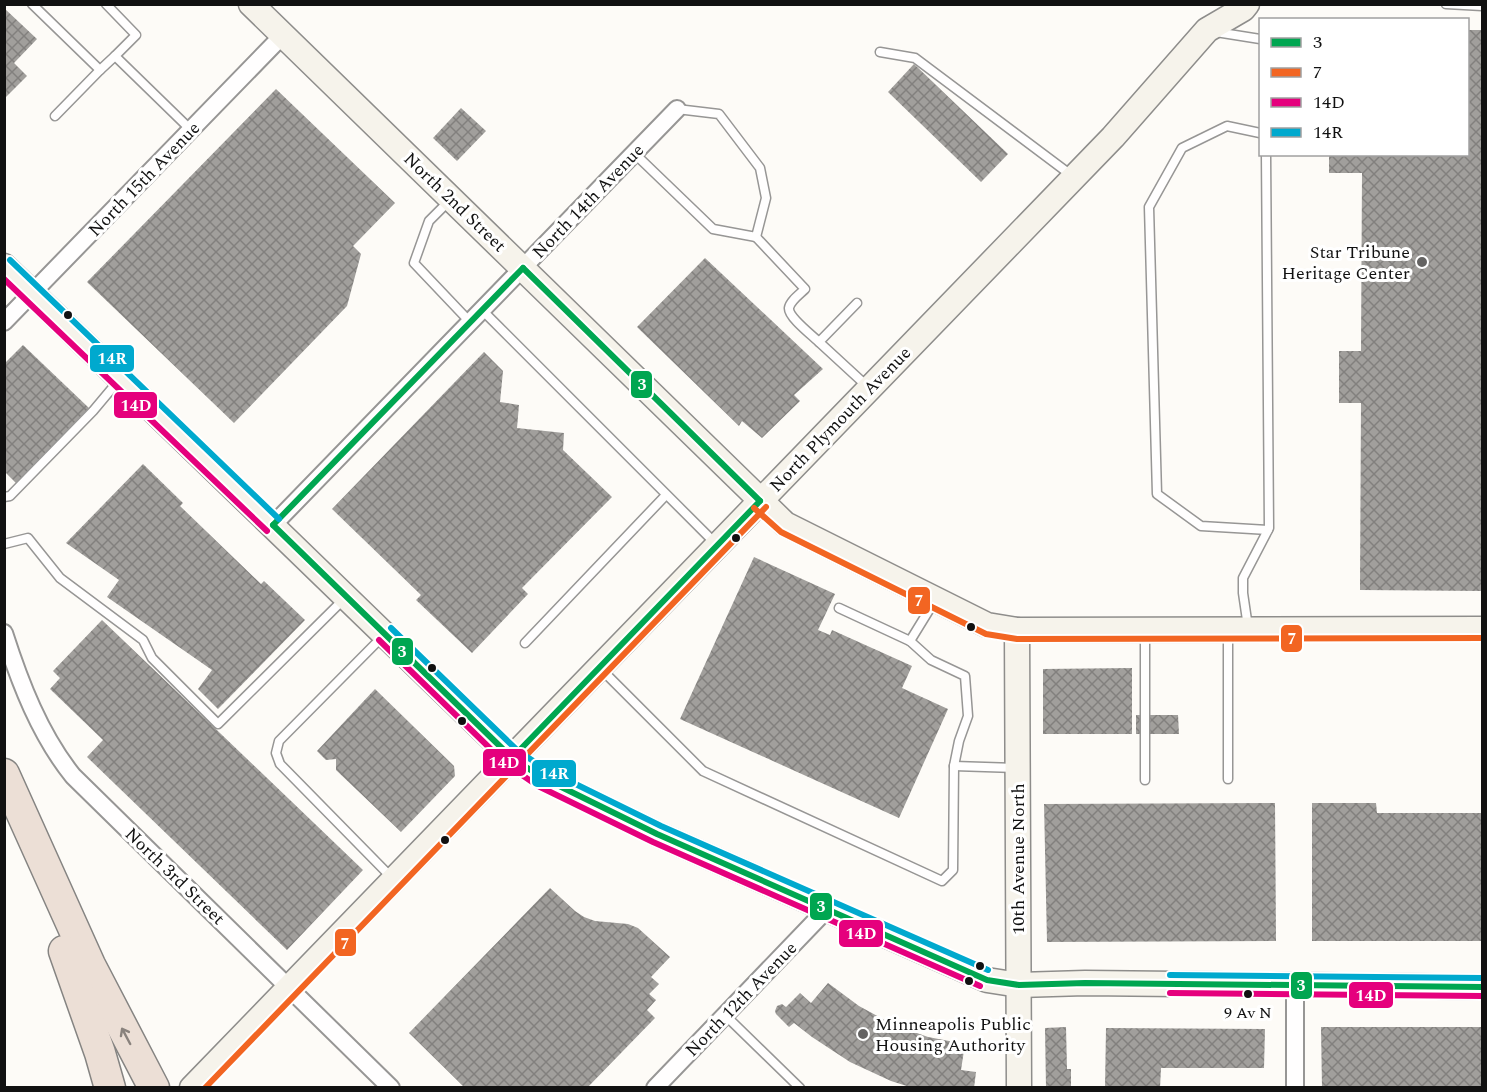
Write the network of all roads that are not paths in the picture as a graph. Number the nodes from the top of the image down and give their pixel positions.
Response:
1 (32, 4) edge
2 (106, 4) edge
3 (251, 4) edge
4 (1212, 4) edge
5 (1247, 4) edge
6 (1446, 4) edge
7 (1482, 6) edge
8 (1207, 30) junction
9 (283, 35) junction
10 (1259, 39) edge
11 (880, 52) dead end
12 (115, 56) junction
13 (100, 70) junction
14 (677, 109) joint
15 (55, 116) dead end
16 (191, 130) junction
17 (1259, 132) edge
18 (634, 153) junction
19 (1266, 156) edge
20 (1074, 177) junction
21 (452, 199) junction
22 (756, 237) junction
23 (4, 266) edge
24 (523, 268) junction
25 (32, 293) junction
26 (857, 303) dead end
27 (476, 316) junction
28 (4, 322) edge
29 (819, 342) junction
30 (121, 378) junction
31 (869, 388) junction
32 (666, 495) junction
33 (4, 497) edge
34 (760, 501) junction
35 (273, 525) junction
36 (1268, 530) junction
37 (4, 544) edge
38 (717, 546) junction
39 (347, 597) junction
40 (936, 600) junction
41 (839, 608) dead end
42 (1482, 629) edge
43 (1017, 630) junction
44 (1145, 630) junction
45 (1238, 630) junction
46 (4, 633) edge
47 (385, 634) junction
48 (910, 641) junction
49 (525, 643) dead end
50 (599, 668) junction
51 (512, 758) junction
52 (954, 766) junction
53 (1018, 768) junction
54 (4, 774) edge
55 (1228, 779) dead end
56 (1145, 780) dead end
57 (4, 802) edge
58 (394, 879) junction
59 (826, 910) junction
60 (1019, 985) junction
61 (1295, 985) junction
62 (1482, 987) edge
63 (288, 988) junction
64 (725, 1015) junction
65 (110, 1088) edge
66 (154, 1088) edge
67 (192, 1088) edge
68 (391, 1088) edge
69 (655, 1088) edge
70 (800, 1088) edge
71 (1019, 1088) edge
72 (1295, 1088) edge

1 - 13 lane
2 - 12 lane
3 - 9 main road, North 2nd Street
4 - 8 main road
5 - 8 main road, North Plymouth Avenue
6 - 7 lane
8 - 10 lane
8 - 20 main road, North Plymouth Avenue
9 - 16 street, North 15th Avenue
9 - 21 main road, North 2nd Street
11 - 20 lane
12 - 13 lane
12 - 16 lane
13 - 15 lane
14 - 18 street, North 14th Avenue
14 - 22 lane
16 - 25 street, North 15th Avenue
17 - 36 lane
18 - 22 lane
18 - 24 street, North 14th Avenue
19 - 36 lane
20 - 31 main road, North Plymouth Avenue
21 - 24 main road, North 2nd Street
21 - 27 lane
22 - 29 lane
23 - 25 main road
24 - 27 street, North 14th Avenue
24 - 34 main road, North 2nd Street
25 - 28 street, North 15th Avenue
25 - 30 main road
26 - 29 lane
27 - 32 lane
27 - 35 street, North 14th Avenue
29 - 31 lane
30 - 33 lane
30 - 35 main road
31 - 34 main road, North Plymouth Avenue
32 - 38 lane
32 - 49 lane
34 - 38 main road, North Plymouth Avenue
34 - 40 main road, North 2nd Street
35 - 39 main road
36 - 45 lane
37 - 39 lane
38 - 50 main road, North Plymouth Avenue
39 - 47 main road
40 - 43 main road, North 2nd Street
40 - 48 lane
41 - 48 lane
42 - 45 main road, North 2nd Street
43 - 44 main road, North 2nd Street
43 - 53 main road, 10th Avenue North
44 - 45 main road, North 2nd Street
44 - 56 lane
45 - 55 lane
46 - 63 street, North 3rd Street
47 - 51 main road
47 - 58 lane
48 - 52 lane
50 - 51 main road, North Plymouth Avenue
50 - 52 lane
51 - 58 main road, North Plymouth Avenue
51 - 59 main road
52 - 53 lane
53 - 60 main road, 10th Avenue North
66 -> 54 highway
57 - 65 highway
58 - 63 main road, North Plymouth Avenue
59 - 60 main road
59 - 64 street, North 12th Avenue
60 - 61 main road
60 - 71 main road, 10th Avenue North
61 - 62 main road
61 - 72 street
63 - 67 main road, North Plymouth Avenue
63 - 68 street, North 3rd Street
64 - 69 street, North 12th Avenue
64 - 70 lane

